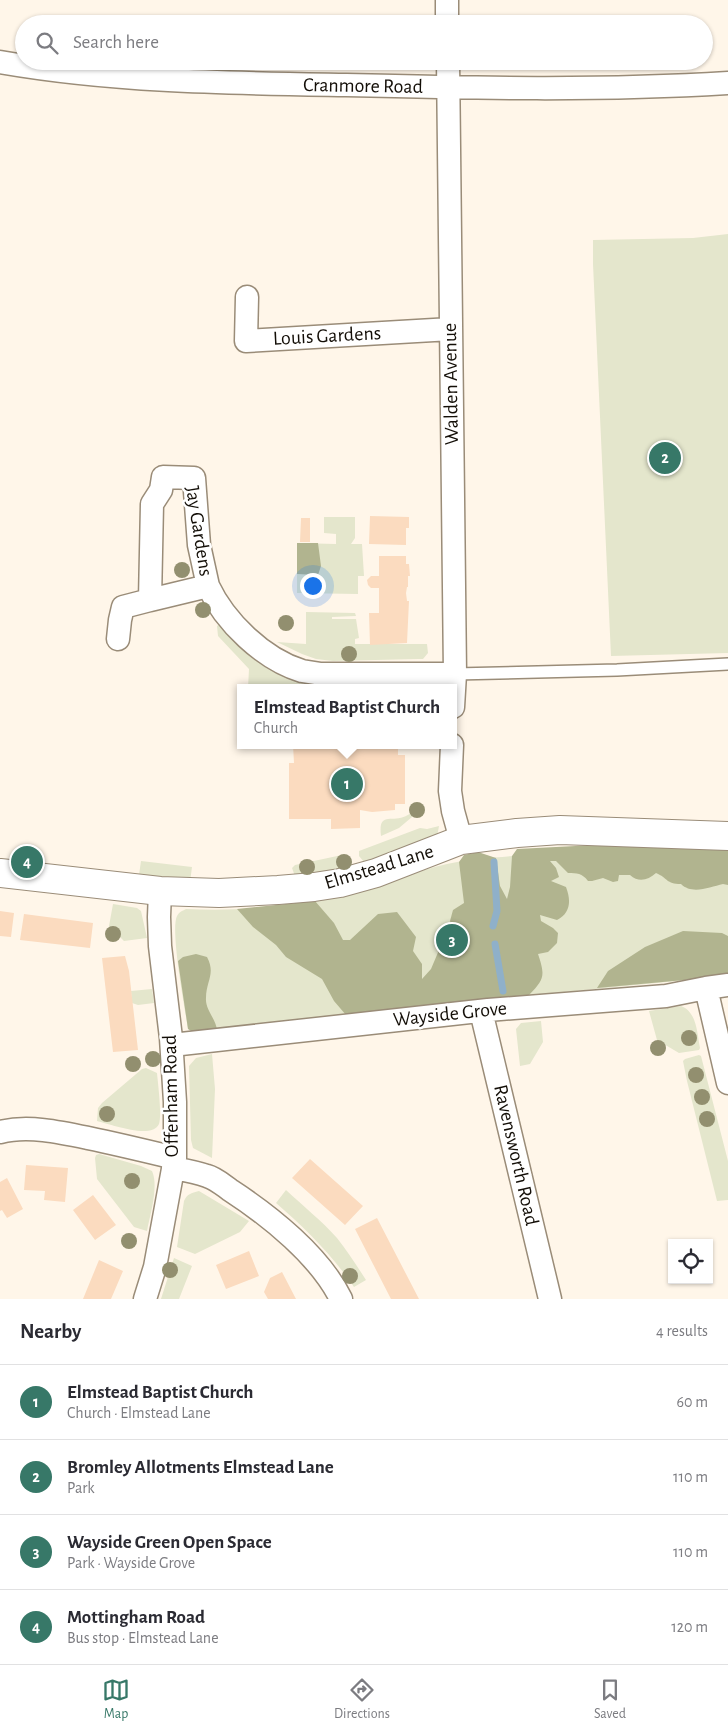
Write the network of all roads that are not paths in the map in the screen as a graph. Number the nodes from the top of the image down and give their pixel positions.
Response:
1 (447, 0) edge
2 (448, 15) edge
3 (0, 62) edge
4 (15, 64) edge
5 (55, 70) edge
6 (448, 70) edge
7 (728, 83) edge
8 (448, 88) junction
9 (247, 297) dead end
10 (450, 330) junction
11 (208, 586) junction
12 (150, 600) junction
13 (118, 639) dead end
14 (728, 664) edge
15 (455, 674) junction
16 (454, 684) edge
17 (452, 749) edge
18 (728, 836) edge
19 (462, 840) junction
20 (0, 873) edge
21 (160, 891) junction
22 (717, 987) edge
23 (481, 1011) junction
24 (172, 1045) junction
25 (728, 1083) edge
26 (0, 1132) edge
27 (174, 1163) junction
28 (145, 1299) edge
29 (341, 1299) edge
30 (550, 1299) edge

1 - 2 street
3 - 4 street, Cranmore Road
5 - 8 street, Cranmore Road
6 - 8 street, Walden Avenue
7 - 8 street, Cranmore Road
8 - 10 street, Walden Avenue
9 - 10 street, Louis Gardens
10 - 15 street, Walden Avenue
11 - 12 street, Jay Gardens
11 - 12 street, Jay Gardens
11 - 15 street, Jay Gardens
12 - 13 street
14 - 15 lane
15 - 16 street, Walden Avenue
17 - 19 street
18 - 19 street, Elmstead Lane
19 - 21 street, Elmstead Lane
20 - 21 street, Elmstead Lane
21 - 24 street, Offenham Road
22 - 23 street, Wayside Grove
22 - 25 street
23 - 24 street, Wayside Grove
23 - 30 street, Ravensworth Road
24 - 27 street, Offenham Road
26 - 27 street
27 - 28 street, Offenham Road
27 - 29 street

